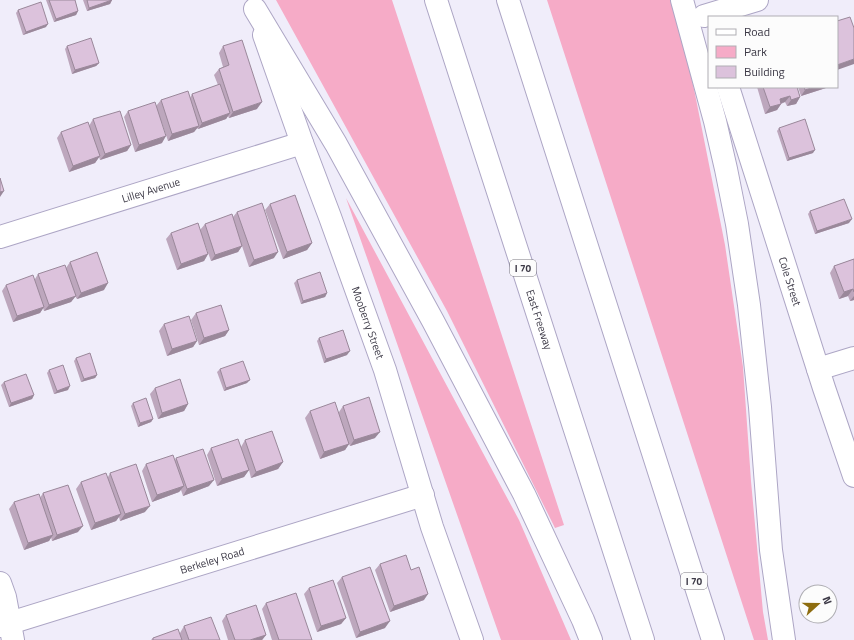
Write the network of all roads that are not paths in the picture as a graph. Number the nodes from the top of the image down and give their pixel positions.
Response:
1 (436, 0) edge
2 (508, 0) edge
3 (682, 0) edge
4 (757, 0) edge
5 (704, 15) edge
6 (728, 88) edge
7 (302, 143) junction
8 (0, 237) edge
9 (854, 358) edge
10 (818, 369) junction
11 (854, 476) edge
12 (423, 495) junction
13 (0, 584) edge
14 (7, 629) edge
15 (472, 640) edge
16 (591, 640) edge
17 (643, 640) edge
18 (713, 640) edge
19 (784, 640) edge

1 - 17 main road, East Freeway / I 70
2 - 18 main road, I 70
3 - 19 main road
4 - 5 main road
6 - 10 main road, Cole Street
7 - 8 main road, Lilley Avenue
7 - 12 main road, Mooberry Street
7 - 16 main road, Mooberry Street
9 - 10 main road
10 - 11 main road, Cole Street
12 - 14 main road, Berkeley Road
12 - 15 main road, Mooberry Street
13 - 14 main road

